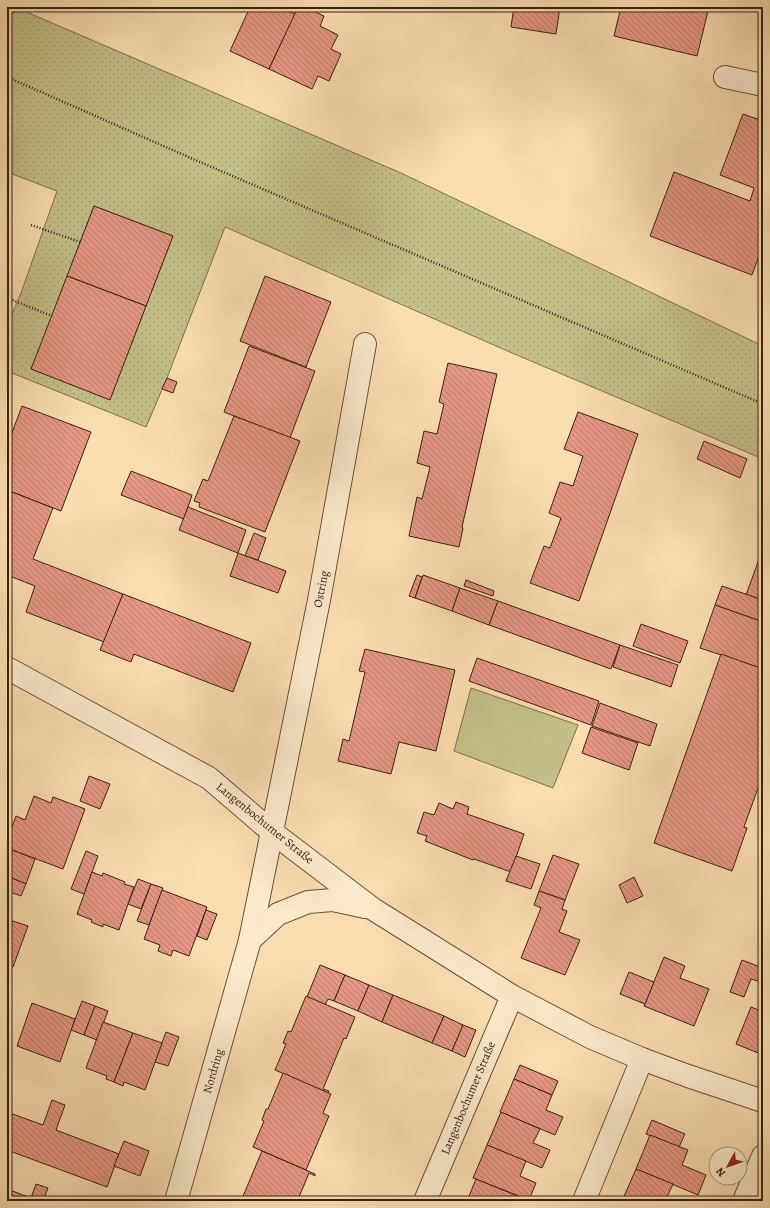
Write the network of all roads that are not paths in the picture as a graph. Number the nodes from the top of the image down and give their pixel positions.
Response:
1 (725, 77) dead end
2 (763, 85) edge
3 (366, 344) dead end
4 (7, 668) edge
5 (272, 832) junction
6 (373, 909) junction
7 (250, 940) junction
8 (512, 996) junction
9 (642, 1059) junction
10 (763, 1101) edge
11 (763, 1156) edge
12 (176, 1201) edge
13 (425, 1201) edge
14 (584, 1201) edge
15 (744, 1201) edge

1 - 2 street
3 - 5 street, Ostring
4 - 5 street, Langenbochumer Straße
5 - 6 street, Langenbochumer Straße
5 - 7 street, Nordring
6 - 7 street
6 - 8 street, Langenbochumer Straße
7 - 12 street, Nordring
8 - 9 street, Langenbochumer Straße
8 - 13 street, Langenbochumer Straße
9 - 10 street, Langenbochumer Straße
9 - 14 street
11 - 15 street

